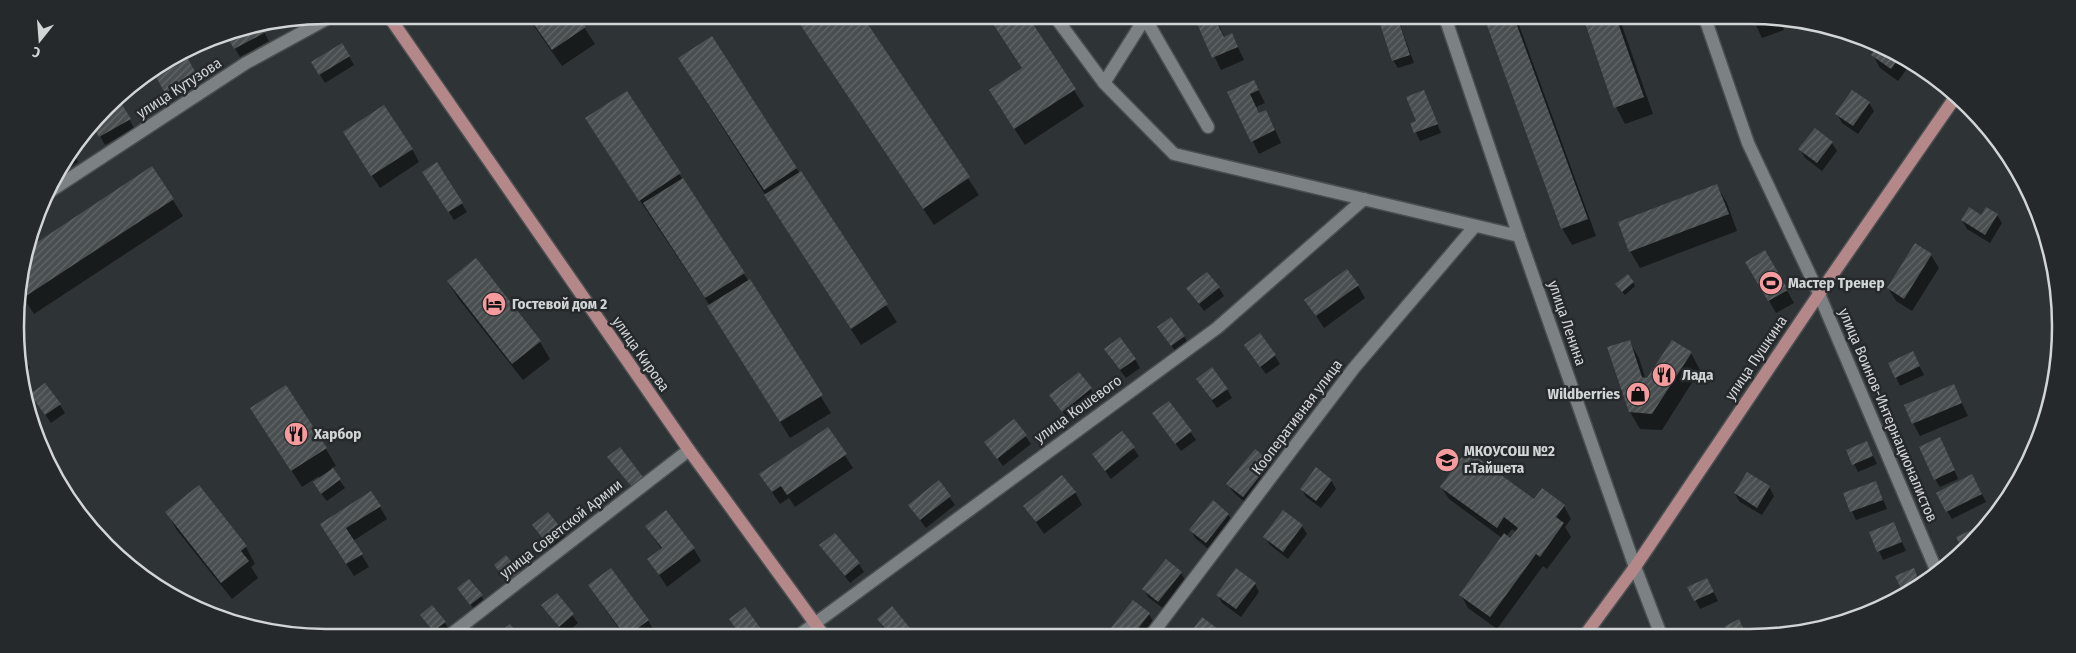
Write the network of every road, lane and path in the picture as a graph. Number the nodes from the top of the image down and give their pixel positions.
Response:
1 (318, 24) edge
2 (394, 24) edge
3 (1060, 24) edge
4 (1141, 24) edge
5 (1148, 24) edge
6 (1447, 24) edge
7 (1707, 24) edge
8 (1104, 83) junction
9 (1952, 102) edge
10 (1208, 127) dead end
11 (59, 186) edge
12 (1364, 198) junction
13 (1475, 226) junction
14 (1519, 236) junction
15 (1819, 294) junction
16 (689, 450) junction
17 (1635, 566) junction
18 (1935, 566) edge
19 (818, 628) edge
20 (458, 629) edge
21 (1156, 629) edge
22 (1589, 629) edge
23 (1659, 629) edge

1 - 11 street, улица Кутузова
2 - 16 main road, улица Кирова
3 - 8 street
4 - 8 street
5 - 10 street
6 - 14 street, улица Ленина
7 - 15 street, улица Воинов-Интернационалистов
8 - 12 street
9 - 15 main road, улица Пушкина
12 - 13 street
12 - 19 street, улица Кошевого
13 - 14 street
13 - 21 street, Кооперативная улица
14 - 17 street, улица Ленина
15 - 17 main road, улица Пушкина
15 - 18 street, улица Воинов-Интернационалистов
16 - 19 main road, улица Кирова
16 - 20 street, улица Советской Армии
17 - 22 main road, улица Пушкина
17 - 23 street, улица Ленина

